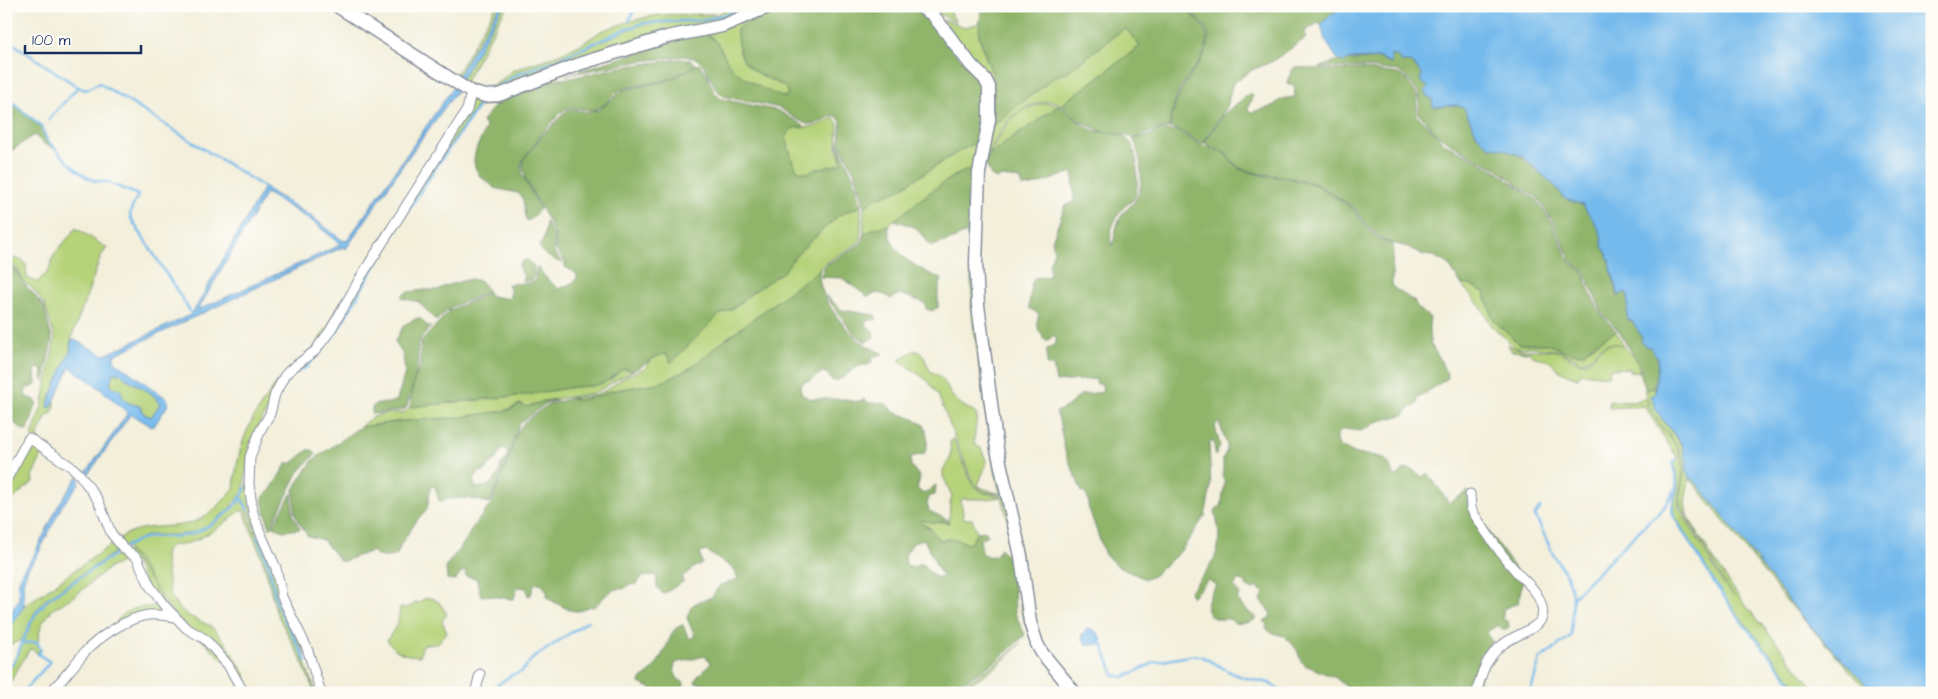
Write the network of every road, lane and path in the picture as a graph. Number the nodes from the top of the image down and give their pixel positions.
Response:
1 (337, 6) edge
2 (770, 6) edge
3 (919, 6) edge
4 (471, 92) junction
5 (6, 480) edge
6 (1470, 494) dead end
7 (175, 617) junction
8 (480, 674) dead end
9 (49, 693) edge
10 (244, 693) edge
11 (321, 693) edge
12 (475, 693) edge
13 (1075, 693) edge
14 (1477, 693) edge

1 - 4 street
2 - 4 street
3 - 13 street
4 - 11 street
5 - 7 street
6 - 14 street
7 - 9 street
7 - 10 street
8 - 12 street

